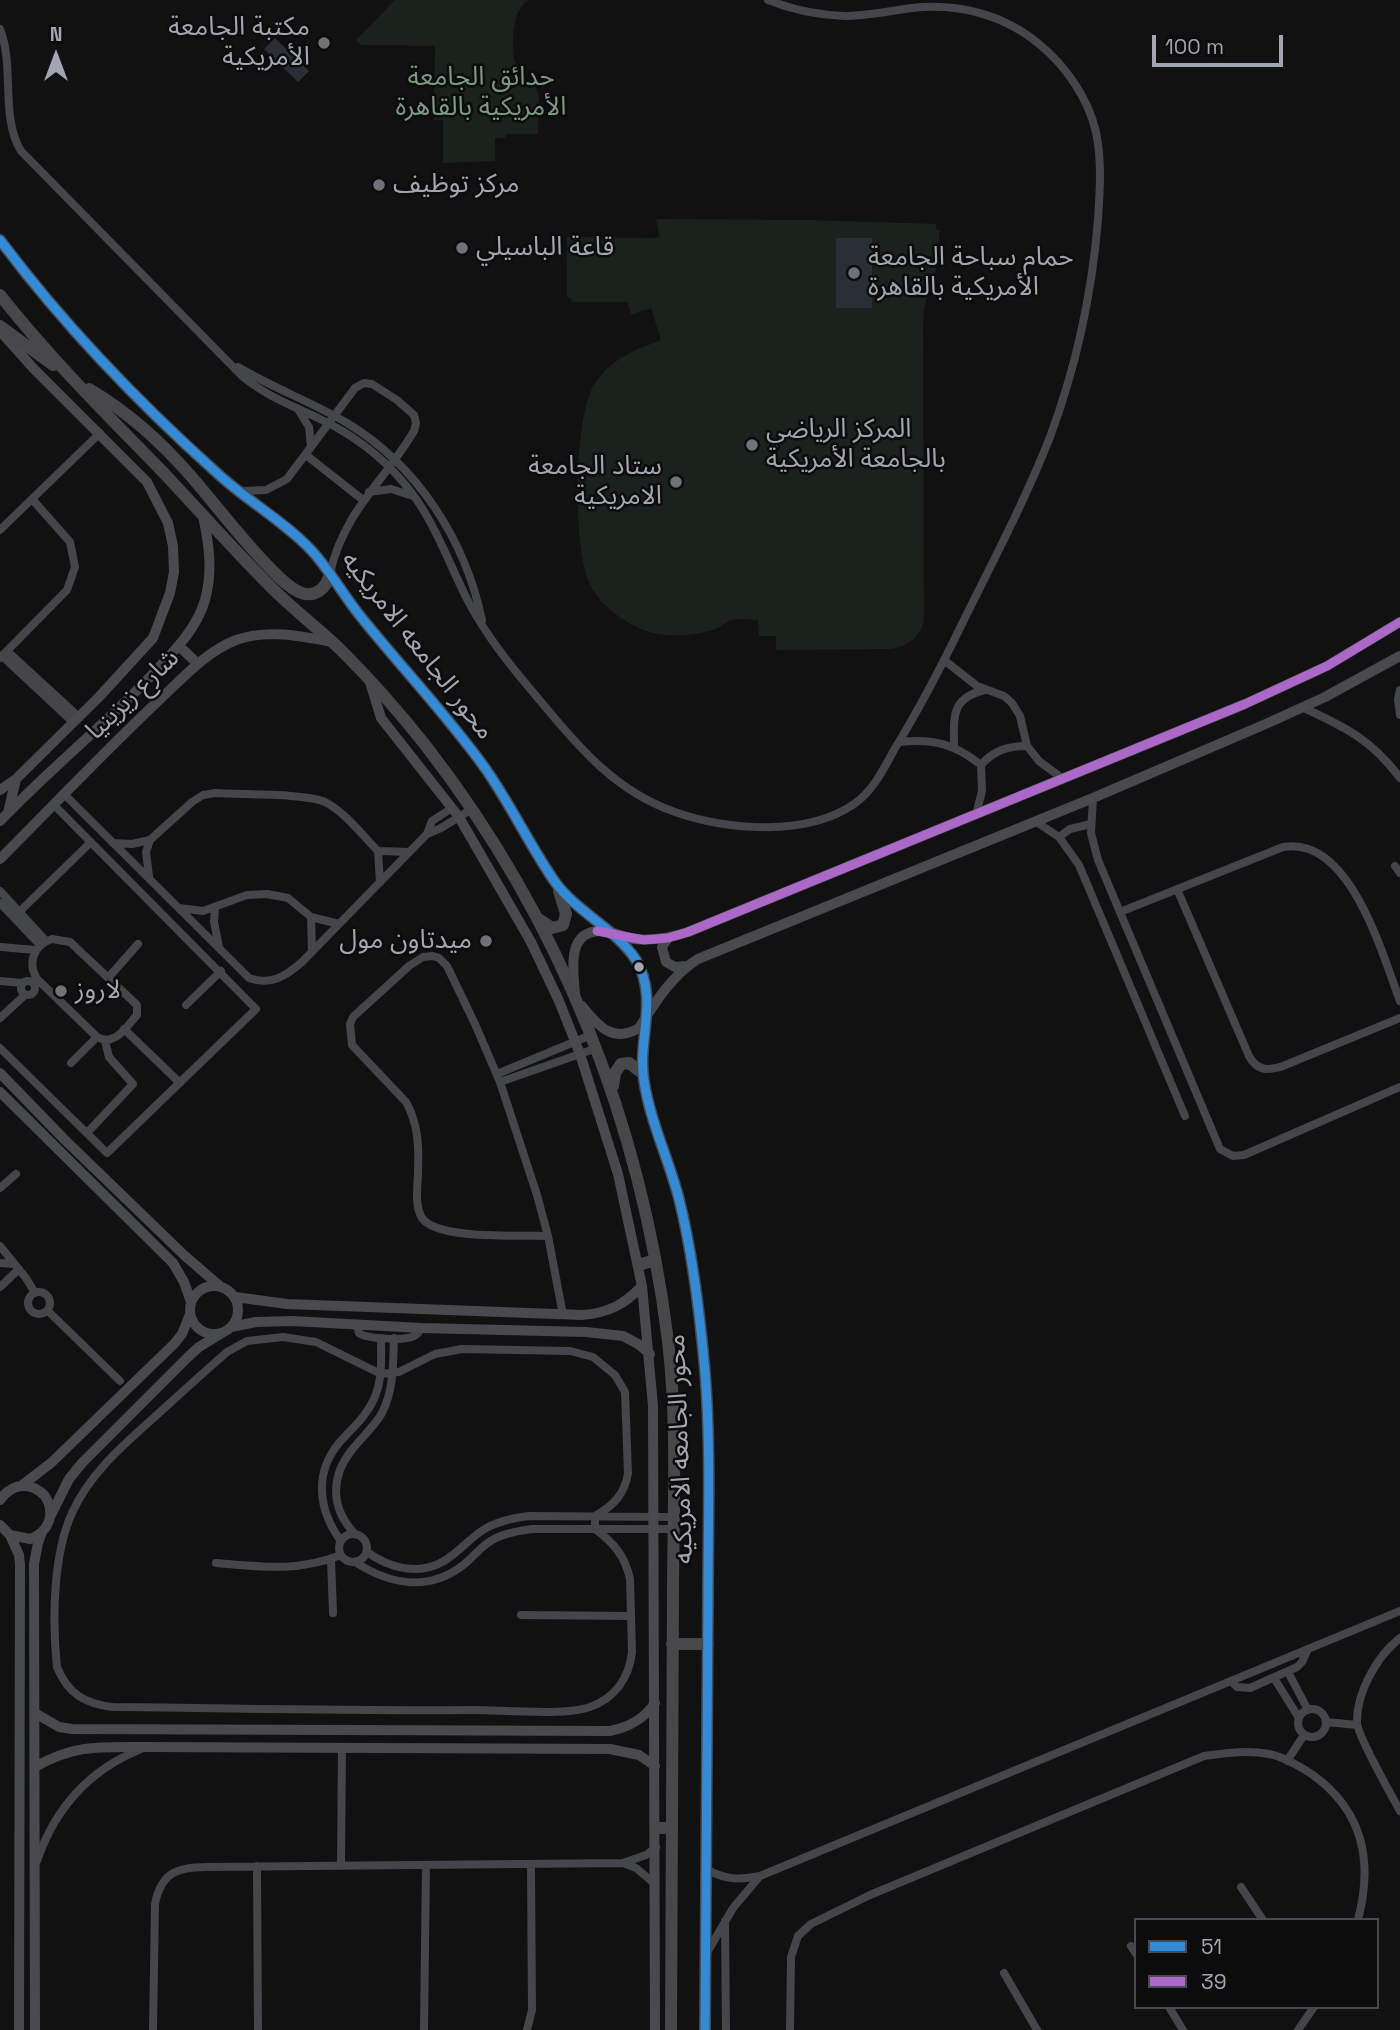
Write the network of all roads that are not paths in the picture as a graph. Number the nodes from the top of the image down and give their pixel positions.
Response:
1 (768, 0) edge
2 (0, 29) edge
3 (0, 240) edge
4 (0, 295) edge
5 (0, 326) edge
6 (0, 331) edge
7 (227, 359) junction
8 (73, 380) junction
9 (297, 409) junction
10 (332, 420) junction
11 (100, 433) junction
12 (309, 452) junction
13 (391, 462) junction
14 (235, 490) junction
15 (369, 492) junction
16 (416, 498) junction
17 (32, 499) junction
18 (363, 500) junction
19 (202, 513) junction
20 (1, 526) edge
21 (330, 573) junction
22 (1400, 622) edge
23 (484, 628) junction
24 (332, 642) junction
25 (179, 646) junction
26 (3, 655) edge
27 (1400, 656) edge
28 (944, 660) junction
29 (198, 664) junction
30 (370, 682) junction
31 (985, 690) junction
32 (1400, 690) edge
33 (99, 697) junction
34 (1304, 708) junction
35 (116, 712) junction
36 (1400, 715) edge
37 (76, 720) junction
38 (900, 742) junction
39 (1027, 746) junction
40 (954, 747) junction
41 (981, 765) junction
42 (1400, 778) edge
43 (16, 779) junction
44 (1063, 779) junction
45 (0, 790) edge
46 (64, 794) junction
47 (1093, 798) junction
48 (54, 805) junction
49 (472, 809) junction
50 (455, 813) junction
51 (976, 815) junction
52 (4, 817) edge
53 (1035, 821) junction
54 (1091, 824) junction
55 (1059, 837) junction
56 (150, 840) junction
57 (91, 842) junction
58 (113, 843) junction
59 (378, 851) junction
60 (410, 852) junction
61 (0, 859) edge
62 (150, 880) junction
63 (380, 883) junction
64 (556, 883) junction
65 (1177, 888) junction
66 (0, 891) edge
67 (0, 902) edge
68 (179, 908) junction
69 (215, 908) junction
70 (1120, 912) junction
71 (17, 915) junction
72 (310, 917) junction
73 (536, 918) junction
74 (340, 924) junction
75 (609, 932) junction
76 (668, 938) junction
77 (138, 944) dead end
78 (41, 945) junction
79 (0, 947) edge
80 (219, 948) junction
81 (312, 952) junction
82 (1137, 953) junction
83 (1120, 961) junction
84 (687, 966) junction
85 (220, 971) junction
86 (108, 978) junction
87 (0, 981) edge
88 (35, 981) junction
89 (22, 983) junction
90 (25, 995) junction
91 (576, 998) junction
92 (1400, 1001) edge
93 (186, 1005) dead end
94 (0, 1018) edge
95 (646, 1018) junction
96 (1400, 1018) edge
97 (124, 1029) junction
98 (591, 1035) junction
99 (101, 1039) junction
100 (575, 1042) junction
101 (0, 1048) edge
102 (597, 1048) junction
103 (555, 1051) junction
104 (580, 1054) junction
105 (1181, 1059) junction
106 (559, 1061) junction
107 (71, 1063) dead end
108 (1164, 1067) junction
109 (0, 1073) edge
110 (642, 1073) junction
111 (1187, 1075) junction
112 (499, 1078) junction
113 (1171, 1082) junction
114 (180, 1083) junction
115 (1400, 1087) edge
116 (612, 1088) junction
117 (0, 1093) edge
118 (1185, 1116) dead end
119 (87, 1133) junction
120 (16, 1174) dead end
121 (0, 1188) edge
122 (548, 1236) junction
123 (0, 1246) edge
124 (655, 1260) junction
125 (0, 1263) edge
126 (639, 1265) junction
127 (16, 1266) junction
128 (642, 1286) junction
129 (0, 1287) edge
130 (221, 1287) junction
131 (35, 1293) junction
132 (235, 1297) junction
133 (191, 1302) junction
134 (48, 1311) junction
135 (190, 1314) junction
136 (563, 1315) junction
137 (357, 1325) junction
138 (421, 1328) junction
139 (227, 1330) junction
140 (381, 1338) junction
141 (394, 1338) junction
142 (650, 1354) junction
143 (381, 1374) junction
144 (393, 1374) junction
145 (120, 1381) dead end
146 (0, 1486) edge
147 (18, 1486) junction
148 (0, 1500) edge
149 (51, 1515) junction
150 (595, 1516) junction
151 (655, 1517) junction
152 (673, 1523) junction
153 (0, 1525) edge
154 (595, 1529) junction
155 (655, 1529) junction
156 (42, 1532) junction
157 (355, 1534) junction
158 (10, 1535) junction
159 (341, 1541) junction
160 (367, 1552) junction
161 (341, 1555) junction
162 (331, 1559) junction
163 (355, 1562) junction
164 (216, 1563) dead end
165 (1400, 1611) edge
166 (333, 1613) dead end
167 (522, 1615) dead end
168 (631, 1616) junction
169 (1400, 1638) edge
170 (672, 1644) junction
171 (708, 1644) junction
172 (1308, 1649) junction
173 (1288, 1672) junction
174 (1273, 1678) junction
175 (1231, 1681) junction
176 (655, 1703) junction
177 (1308, 1710) junction
178 (34, 1713) junction
179 (1298, 1718) junction
180 (1326, 1722) junction
181 (1357, 1725) junction
182 (1304, 1735) junction
183 (146, 1746) junction
184 (342, 1748) junction
185 (1287, 1761) junction
186 (656, 1766) junction
187 (35, 1767) junction
188 (1400, 1811) edge
189 (656, 1828) junction
190 (672, 1828) junction
191 (656, 1847) junction
192 (623, 1863) junction
193 (531, 1864) junction
194 (341, 1865) junction
195 (426, 1865) junction
196 (257, 1866) junction
197 (35, 1867) junction
198 (706, 1869) junction
199 (760, 1876) junction
200 (656, 1885) junction
201 (1241, 1887) dead end
202 (1262, 1918) edge
203 (1357, 1918) edge
204 (725, 1921) junction
205 (706, 1954) junction
206 (1003, 1973) dead end
207 (1170, 2009) edge
208 (1303, 2009) edge
209 (1313, 2009) edge
210 (1304, 2021) junction
211 (654, 2028) edge
212 (19, 2030) edge
213 (35, 2030) edge
214 (153, 2030) edge
215 (258, 2030) edge
216 (424, 2030) edge
217 (527, 2030) edge
218 (671, 2030) edge
219 (705, 2030) edge
220 (726, 2030) edge
221 (790, 2030) edge
222 (1037, 2030) edge
223 (1183, 2030) edge
224 (1298, 2030) edge

1 - 28 street
2 - 7 street
3 - 14 main road, محور الجامعه الامريكيه
4 - 8 main road, محور الجامعه الامريكيه
5 - 8 main road
6 - 11 street
7 - 9 street
7 - 10 street
8 - 19 main road, محور الجامعه الامريكيه
8 - 21 main road
9 - 10 street
9 - 12 street
10 - 12 street
10 - 13 street
10 - 13 street
11 - 17 street
11 - 33 street
12 - 14 street
12 - 18 street
13 - 15 street
13 - 16 street
13 - 23 street
14 - 21 main road, محور الجامعه الامريكيه
15 - 16 street
15 - 18 street
16 - 23 street
17 - 20 street
17 - 26 street
18 - 21 street
19 - 24 main road, محور الجامعه الامريكيه
19 - 25 street, شارع زيزينيا
21 - 64 main road, محور الجامعه الامريكيه
22 - 44 street
23 - 38 street
24 - 29 street, شارع زيزينيا
24 - 30 main road, محور الجامعه الامريكيه
25 - 29 street
25 - 35 street, شارع زيزينيا
26 - 37 street
27 - 34 street
28 - 31 street
28 - 38 street
29 - 46 street, شارع زيزينيا
30 - 49 main road, محور الجامعه الامريكيه
30 - 50 street
31 - 39 street
31 - 40 street
32 - 36 street
33 - 35 street
33 - 37 street
34 - 42 street
34 - 47 street
35 - 52 street, شارع زيزينيا
37 - 43 street
38 - 40 street
39 - 41 street
39 - 44 street
40 - 41 street
41 - 51 street
43 - 45 street
43 - 52 street
44 - 51 street
46 - 48 street, شارع زيزينيا
46 - 58 street
47 - 53 street
47 - 54 street
48 - 57 street
48 - 61 street, شارع زيزينيا
49 - 50 street
49 - 73 main road, محور الجامعه الامريكيه
50 - 60 street
50 - 100 street
51 - 76 street
53 - 55 street
53 - 84 street
54 - 55 street
54 - 70 street
55 - 83 street
56 - 58 street
56 - 59 street
56 - 62 street
57 - 71 street
57 - 85 street
58 - 62 street
59 - 60 street
59 - 63 street
60 - 63 street
62 - 68 street
63 - 74 street
64 - 73 main road
64 - 75 main road, محور الجامعه الامريكيه
65 - 70 street
65 - 92 street
65 - 96 street
66 - 71 street
67 - 71 street
68 - 69 street
68 - 80 street
69 - 72 street
69 - 80 street
70 - 82 street
71 - 78 street
72 - 74 street
72 - 81 street
73 - 91 main road, محور الجامعه الامريكيه
74 - 81 street
75 - 76 street
75 - 91 street
75 - 95 main road, محور الجامعه الامريكيه
76 - 84 street
77 - 86 street
78 - 79 street
78 - 86 street
78 - 88 street
80 - 81 street
82 - 83 street
82 - 105 street
83 - 108 street
84 - 95 street
85 - 93 street
85 - 114 street
86 - 97 street
87 - 89 street
88 - 89 street
88 - 90 street
88 - 99 street
89 - 90 street
90 - 94 street
91 - 95 street
91 - 98 main road, محور الجامعه الامريكيه
95 - 110 main road, محور الجامعه الامريكيه
97 - 99 street
97 - 114 street
98 - 100 street
98 - 102 main road, محور الجامعه الامريكيه
99 - 107 street
99 - 119 street
100 - 103 street
100 - 104 street
101 - 119 street
102 - 104 street
102 - 116 main road, محور الجامعه الامريكيه
103 - 106 street
103 - 112 street
104 - 106 street
104 - 126 street
105 - 108 street
105 - 111 street
106 - 112 street
108 - 113 street
109 - 130 street
110 - 116 main road
110 - 171 main road, محور الجامعه الامريكيه
111 - 113 street
111 - 115 street
112 - 122 street
112 - 122 street
113 - 118 street
114 - 119 street
116 - 124 main road, محور الجامعه الامريكيه
117 - 133 street
120 - 121 street
122 - 136 street
123 - 127 street
124 - 126 main road
124 - 152 main road, محور الجامعه الامريكيه
125 - 127 street
126 - 128 street
127 - 129 street
127 - 131 street
128 - 136 street
128 - 142 street
130 - 132 street
130 - 133 street
131 - 134 street
131 - 134 street
132 - 136 street
132 - 139 street
133 - 135 street
134 - 145 street
135 - 139 street
135 - 147 street
137 - 138 street
137 - 139 street
137 - 140 street
138 - 141 street
138 - 142 street
139 - 149 street
140 - 141 street
140 - 143 street
141 - 144 street
142 - 151 street
143 - 144 street
143 - 159 street
143 - 168 street
144 - 150 street
144 - 157 street
146 - 147 street
147 - 148 street
147 - 149 street
149 - 156 street
150 - 151 street
150 - 154 street
150 - 160 street
151 - 152 street
151 - 155 street
152 - 155 street
152 - 170 main road, محور الجامعه الامريكيه
153 - 158 street
154 - 155 street
154 - 163 street
154 - 168 street
155 - 176 street
156 - 158 street
156 - 178 street
157 - 159 street
157 - 160 street
158 - 212 street
159 - 161 street
160 - 163 street
161 - 162 street
161 - 163 street
162 - 164 street
162 - 166 street
165 - 172 street
167 - 168 street
169 - 181 street
170 - 171 main road
170 - 190 main road, محور الجامعه الامريكيه
171 - 198 main road, محور الجامعه الامريكيه
172 - 173 street
172 - 175 street
173 - 174 street
173 - 177 street
174 - 175 street
174 - 179 street
175 - 199 street
176 - 178 street
176 - 186 street
177 - 179 street
177 - 180 street
178 - 187 street
179 - 182 street
180 - 181 street
180 - 182 street
181 - 188 street
182 - 185 street
183 - 184 street
183 - 187 street
183 - 197 street
184 - 186 street
184 - 194 street
185 - 203 street
185 - 221 street
186 - 189 street
187 - 197 street
189 - 190 main road
189 - 191 street
190 - 218 main road, محور الجامعه الامريكيه
191 - 192 street
191 - 200 street
192 - 193 street
192 - 200 street
193 - 195 street
193 - 217 street
194 - 195 street
194 - 196 street
195 - 216 street
196 - 214 street
196 - 215 street
197 - 213 street
198 - 199 street
198 - 205 main road, محور الجامعه الامريكيه
199 - 204 street
200 - 211 street
201 - 202 street
204 - 205 street
204 - 220 street
205 - 219 main road, محور الجامعه الامريكيه
206 - 222 street
207 - 223 street
208 - 210 street
209 - 210 street
210 - 224 street

